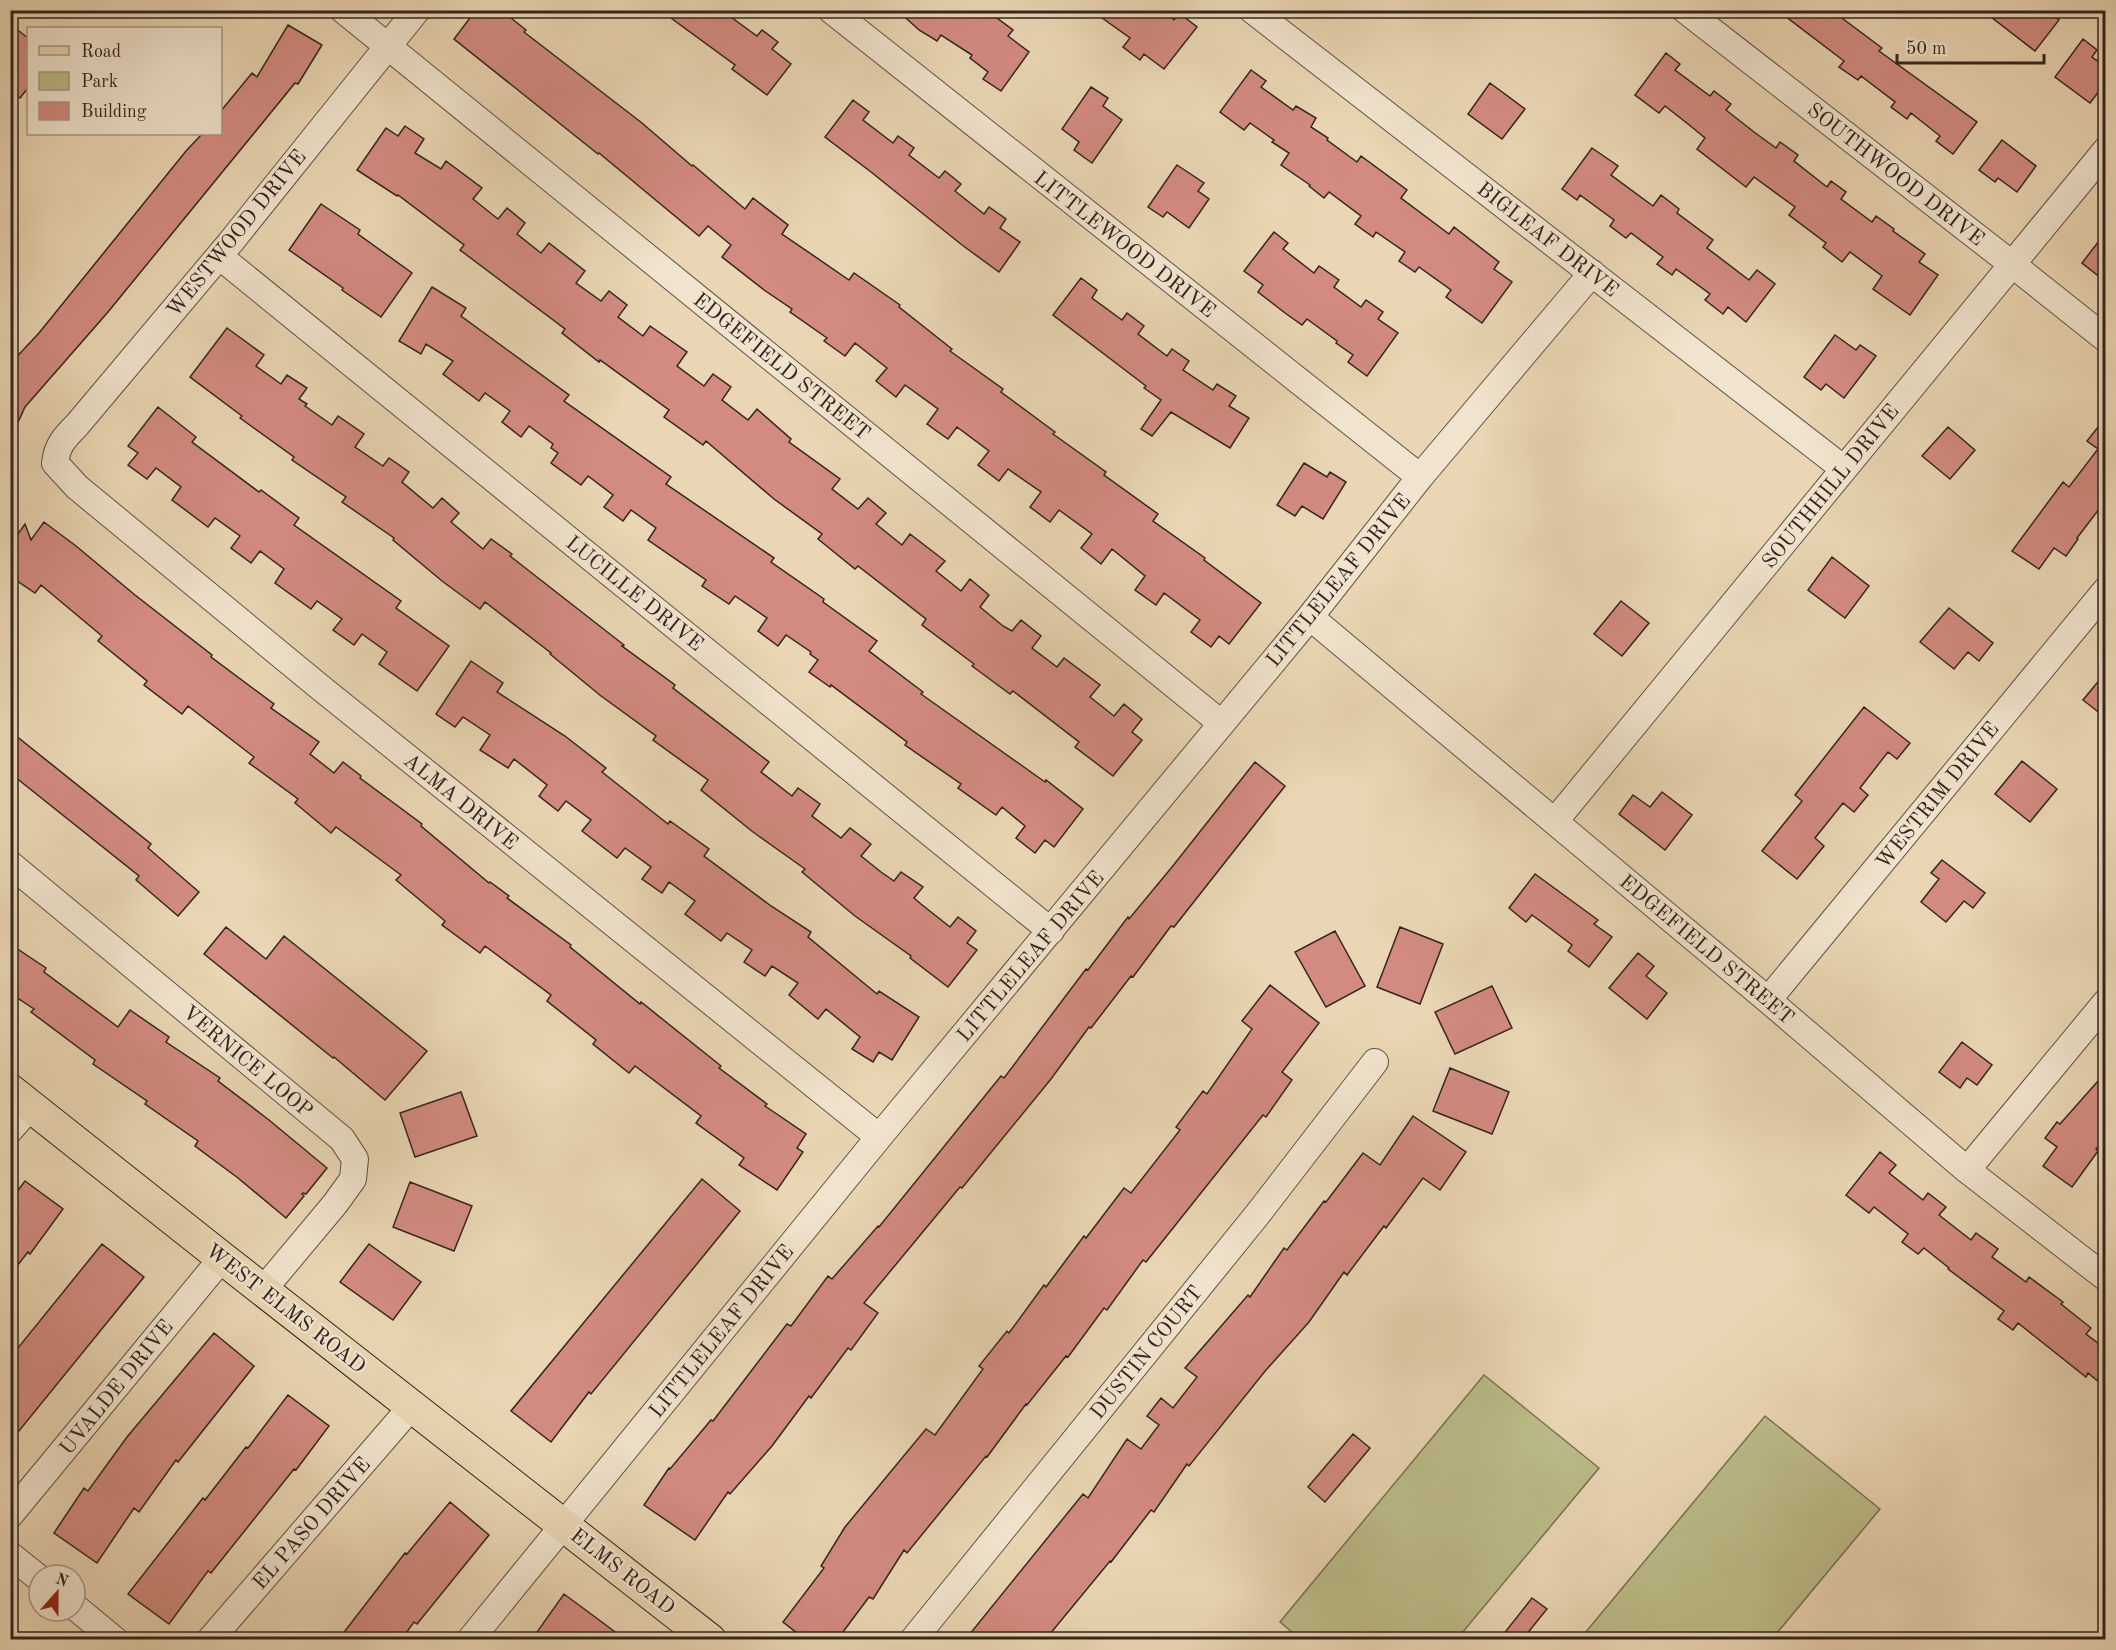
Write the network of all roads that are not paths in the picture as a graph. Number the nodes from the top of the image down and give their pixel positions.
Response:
1 (343, 10) edge
2 (417, 10) edge
3 (831, 10) edge
4 (1252, 10) edge
5 (1685, 10) edge
6 (388, 46) junction
7 (2106, 150) edge
8 (219, 256) junction
9 (2013, 265) junction
10 (1592, 273) junction
11 (2106, 339) edge
12 (56, 455) joint
13 (1844, 468) junction
14 (1420, 477) junction
15 (2106, 590) edge
16 (1310, 617) junction
17 (1221, 723) junction
18 (1555, 822) junction
19 (10, 864) edge
20 (1051, 931) junction
21 (1768, 1000) junction
22 (2106, 1002) edge
23 (1375, 1062) dead end
24 (21, 1098) edge
25 (10, 1130) edge
26 (879, 1137) junction
27 (1967, 1170) junction
28 (222, 1258) junction
29 (2106, 1278) edge
30 (263, 1290) junction
31 (412, 1406) junction
32 (10, 1515) edge
33 (564, 1524) junction
34 (10, 1555) edge
35 (27, 1568) edge
36 (87, 1617) edge
37 (115, 1640) edge
38 (210, 1640) edge
39 (470, 1640) edge
40 (710, 1640) edge
41 (913, 1640) edge

1 - 6 street, EDGEFIELD STREET
2 - 6 street, WESTWOOD DRIVE
3 - 14 street, LITTLEWOOD DRIVE
4 - 10 street, BIGLEAF DRIVE
5 - 9 street, SOUTHWOOD DRIVE
6 - 8 street, WESTWOOD DRIVE
6 - 17 street, EDGEFIELD STREET
7 - 9 street, SOUTHHILL DRIVE
8 - 12 street, WESTWOOD DRIVE
8 - 20 street, LUCILLE DRIVE
9 - 11 street, SOUTHWOOD DRIVE
9 - 13 street, SOUTHHILL DRIVE
10 - 13 street, BIGLEAF DRIVE
10 - 14 street, LITTLELEAF DRIVE
12 - 26 street, ALMA DRIVE
13 - 18 street, SOUTHHILL DRIVE
14 - 16 street, LITTLELEAF DRIVE
15 - 21 street, WESTRIM DRIVE
16 - 17 street, LITTLELEAF DRIVE
16 - 18 street, EDGEFIELD STREET
17 - 20 street, LITTLELEAF DRIVE
18 - 21 street, EDGEFIELD STREET
19 - 30 street, VERNICE LOOP
20 - 26 street, LITTLELEAF DRIVE
21 - 27 street, EDGEFIELD STREET
22 - 27 street
23 - 41 street, DUSTIN COURT
24 - 25 street
24 - 28 main road, WEST ELMS ROAD
26 - 33 street, LITTLELEAF DRIVE
27 - 29 street, EDGEFIELD STREET
28 - 30 main road, WEST ELMS ROAD
28 - 32 street, UVALDE DRIVE
30 - 31 main road, WEST ELMS ROAD
31 - 33 main road, WEST ELMS ROAD
31 - 38 street, EL PASO DRIVE
33 - 39 street, LITTLELEAF DRIVE
33 - 40 main road, ELMS ROAD
34 - 35 street
36 - 37 street

